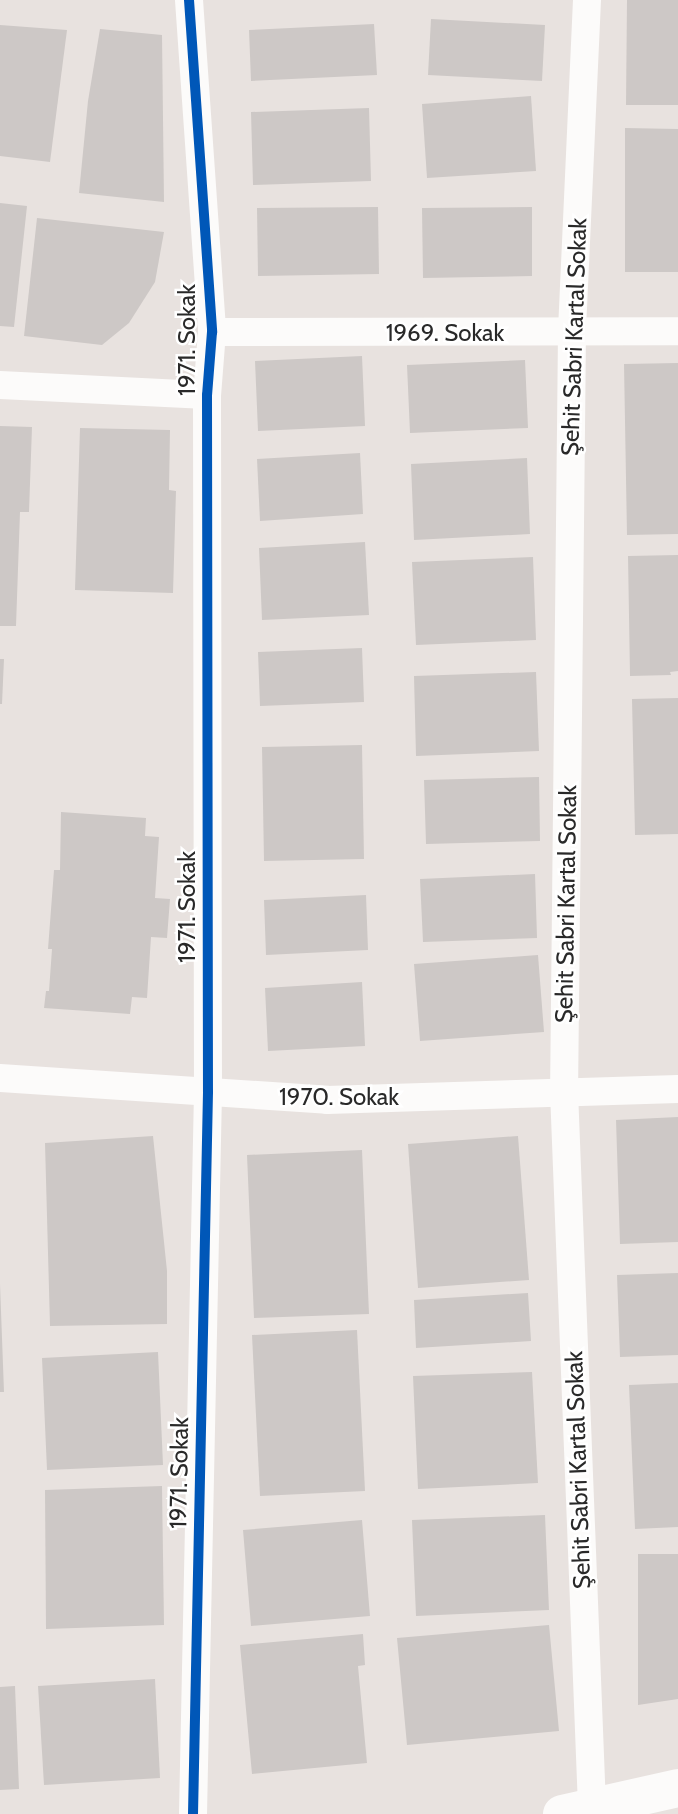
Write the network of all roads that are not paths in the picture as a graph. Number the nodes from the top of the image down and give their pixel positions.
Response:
1 (189, 0) edge
2 (587, 0) edge
3 (678, 331) edge
4 (212, 332) junction
5 (572, 333) junction
6 (0, 385) edge
7 (207, 395) junction
8 (0, 1078) edge
9 (678, 1089) edge
10 (564, 1091) junction
11 (208, 1092) junction
12 (678, 1788) edge
13 (577, 1811) edge
14 (193, 1814) edge

1 - 4 street, 1971. Sokak
2 - 5 street, Şehit Sabri Kartal Sokak
3 - 5 street, 1969. Sokak
4 - 5 street, 1969. Sokak
4 - 7 street, 1971. Sokak
5 - 10 street, Şehit Sabri Kartal Sokak
6 - 7 street
7 - 11 street, 1971. Sokak
8 - 11 street, 1970. Sokak
9 - 10 street, 1970. Sokak
10 - 11 street, 1970. Sokak
10 - 13 street, Şehit Sabri Kartal Sokak
11 - 14 street, 1971. Sokak
12 - 13 main road

